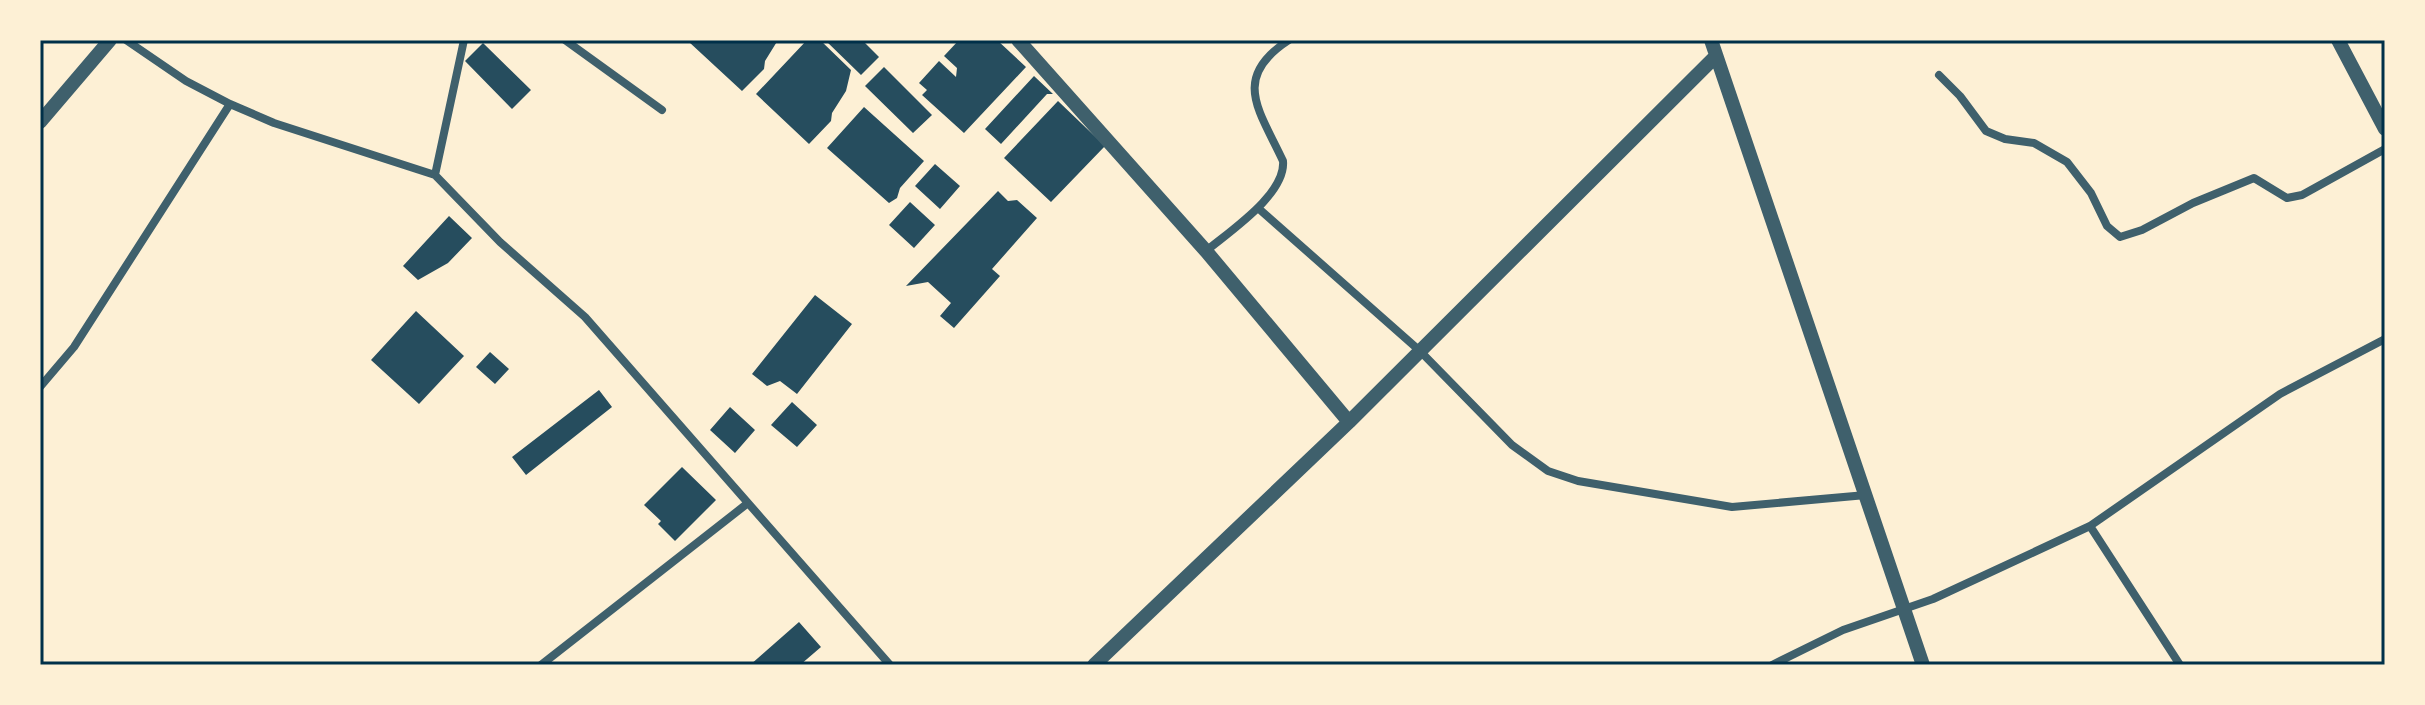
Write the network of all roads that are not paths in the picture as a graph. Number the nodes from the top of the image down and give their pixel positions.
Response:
1 (110, 40) edge
2 (126, 40) edge
3 (464, 40) edge
4 (565, 40) edge
5 (1018, 40) edge
6 (1289, 40) edge
7 (1711, 40) edge
8 (2338, 40) edge
9 (1716, 56) junction
10 (1939, 75) dead end
11 (230, 104) junction
12 (662, 110) dead end
13 (40, 122) edge
14 (2385, 129) edge
15 (2385, 149) edge
16 (435, 175) junction
17 (1258, 208) junction
18 (1206, 251) junction
19 (2385, 339) edge
20 (1420, 351) junction
21 (40, 387) edge
22 (1349, 422) junction
23 (1866, 495) junction
24 (748, 503) junction
25 (2090, 526) junction
26 (1905, 609) junction
27 (541, 665) edge
28 (890, 665) edge
29 (1094, 665) edge
30 (1772, 665) edge
31 (1923, 665) edge
32 (2180, 665) edge

1 - 13 street
2 - 11 street
3 - 16 street
4 - 12 street
5 - 18 street
6 - 17 street
7 - 9 street
8 - 14 street
9 - 20 street
9 - 23 street
10 - 15 street
11 - 16 street
11 - 21 street
16 - 24 street
17 - 18 street
17 - 20 street
18 - 22 street
19 - 25 street
20 - 22 street
20 - 23 street
22 - 29 street
23 - 26 street
24 - 27 street
24 - 28 street
25 - 26 street
25 - 32 street
26 - 30 street
26 - 31 street

